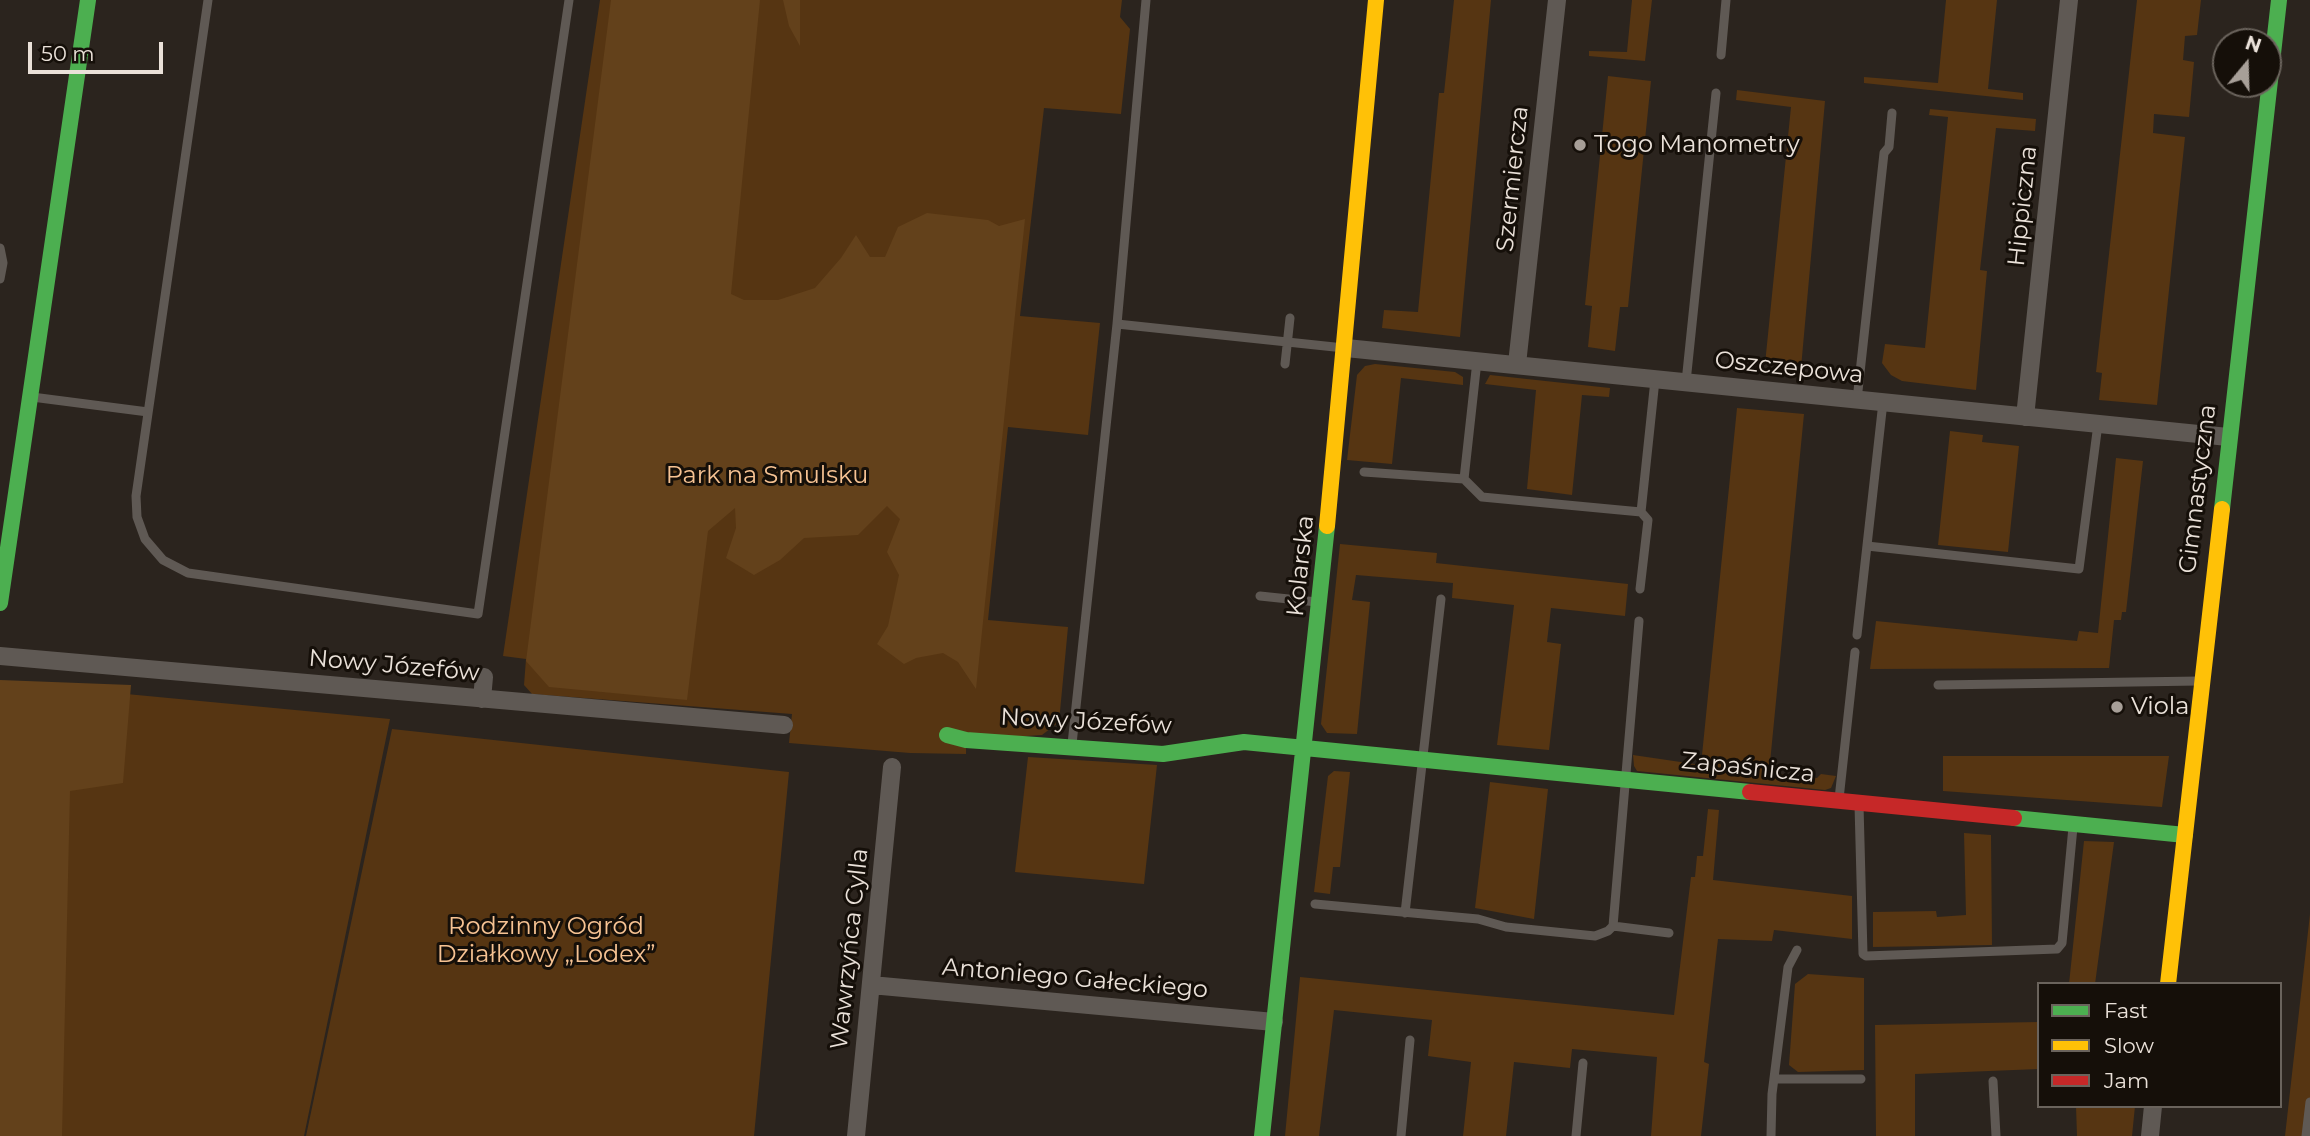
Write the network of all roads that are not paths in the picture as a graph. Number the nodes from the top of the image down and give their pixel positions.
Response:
1 (88, 0) edge
2 (208, 0) edge
3 (569, 0) edge
4 (1146, 0) edge
5 (1376, 0) edge
6 (1557, 0) edge
7 (1726, 0) edge
8 (2069, 0) edge
9 (2279, 0) edge
10 (1721, 55) dead end
11 (1716, 93) dead end
12 (1892, 113) dead end
13 (0, 248) edge
14 (0, 279) edge
15 (1290, 318) dead end
16 (1117, 324) junction
17 (1288, 342) junction
18 (1346, 348) junction
19 (1477, 361) junction
20 (1285, 364) dead end
21 (1517, 364) junction
22 (1655, 380) junction
23 (1686, 382) junction
24 (30, 396) junction
25 (1857, 400) junction
26 (1883, 402) junction
27 (148, 412) junction
28 (2025, 417) junction
29 (2098, 424) junction
30 (2228, 437) junction
31 (1364, 472) dead end
32 (1464, 479) junction
33 (1641, 512) junction
34 (1867, 546) junction
35 (1640, 589) dead end
36 (1260, 596) dead end
37 (1441, 599) dead end
38 (0, 603) edge
39 (1320, 603) junction
40 (1639, 621) dead end
41 (1857, 635) dead end
42 (1855, 652) dead end
43 (0, 656) edge
44 (484, 677) dead end
45 (2201, 681) junction
46 (1938, 685) dead end
47 (482, 699) junction
48 (785, 725) dead end
49 (947, 735) dead end
50 (1072, 747) junction
51 (1305, 747) junction
52 (1422, 758) junction
53 (892, 767) dead end
54 (1624, 777) junction
55 (1839, 801) junction
56 (1859, 803) junction
57 (2073, 822) junction
58 (2185, 835) junction
59 (1315, 904) dead end
60 (1405, 913) junction
61 (1613, 926) junction
62 (1669, 933) dead end
63 (1797, 950) dead end
64 (2168, 982) edge
65 (872, 985) junction
66 (1274, 1022) junction
67 (1410, 1040) dead end
68 (1583, 1063) dead end
69 (1776, 1079) junction
70 (1861, 1079) dead end
71 (1993, 1081) dead end
72 (2310, 1102) edge
73 (2153, 1108) edge
74 (856, 1136) edge
75 (1262, 1136) edge
76 (1401, 1136) edge
77 (1576, 1136) edge
78 (1771, 1136) edge
79 (1996, 1136) edge
80 (2150, 1136) edge
81 (2306, 1136) edge

1 - 24 street
2 - 27 lane
3 - 27 lane
4 - 16 lane
5 - 18 street, Kolarska
6 - 21 street, Szermiercza
7 - 10 lane
8 - 28 street, Hippiczna
9 - 30 street, Gimnastyczna
11 - 23 lane
12 - 25 lane
13 - 14 lane
15 - 17 lane
16 - 17 lane
16 - 50 lane
17 - 18 lane
17 - 20 lane
18 - 19 street, Oszczepowa
18 - 39 street, Kolarska
19 - 21 street, Oszczepowa
19 - 32 lane
21 - 22 street, Oszczepowa
22 - 23 street, Oszczepowa
22 - 33 lane
23 - 25 street, Oszczepowa
24 - 27 lane
24 - 38 street
25 - 26 street, Oszczepowa
26 - 28 street, Oszczepowa
26 - 34 lane
28 - 29 street, Oszczepowa
29 - 30 street, Oszczepowa
29 - 34 lane
30 - 45 street, Gimnastyczna
31 - 32 lane
32 - 33 lane
33 - 35 lane
34 - 41 lane
36 - 39 lane
37 - 52 lane
39 - 51 street, Kolarska
40 - 54 lane
42 - 55 lane
43 - 47 street, Nowy Józefów
44 - 47 street
45 - 46 lane
45 - 58 street, Gimnastyczna
47 - 48 street, Nowy Józefów
49 - 50 street, Nowy Józefów
50 - 51 street, Nowy Józefów
51 - 52 street, Zapaśnicza
51 - 66 street, Kolarska
52 - 54 street, Zapaśnicza
52 - 60 lane
53 - 65 street, Wawrzyńca Cylla
54 - 55 street, Zapaśnicza
54 - 61 lane
55 - 56 street, Zapaśnicza
56 - 57 street, Zapaśnicza
56 - 57 lane
57 - 58 street, Zapaśnicza
58 - 64 street, Gimnastyczna
59 - 60 lane
60 - 61 lane
61 - 62 lane
63 - 69 lane
65 - 66 street, Antoniego Gałeckiego
65 - 74 street, Wawrzyńca Cylla
66 - 75 street, Kolarska
67 - 76 lane
68 - 77 lane
69 - 70 lane
69 - 78 lane
71 - 79 lane
72 - 81 lane
73 - 80 street

